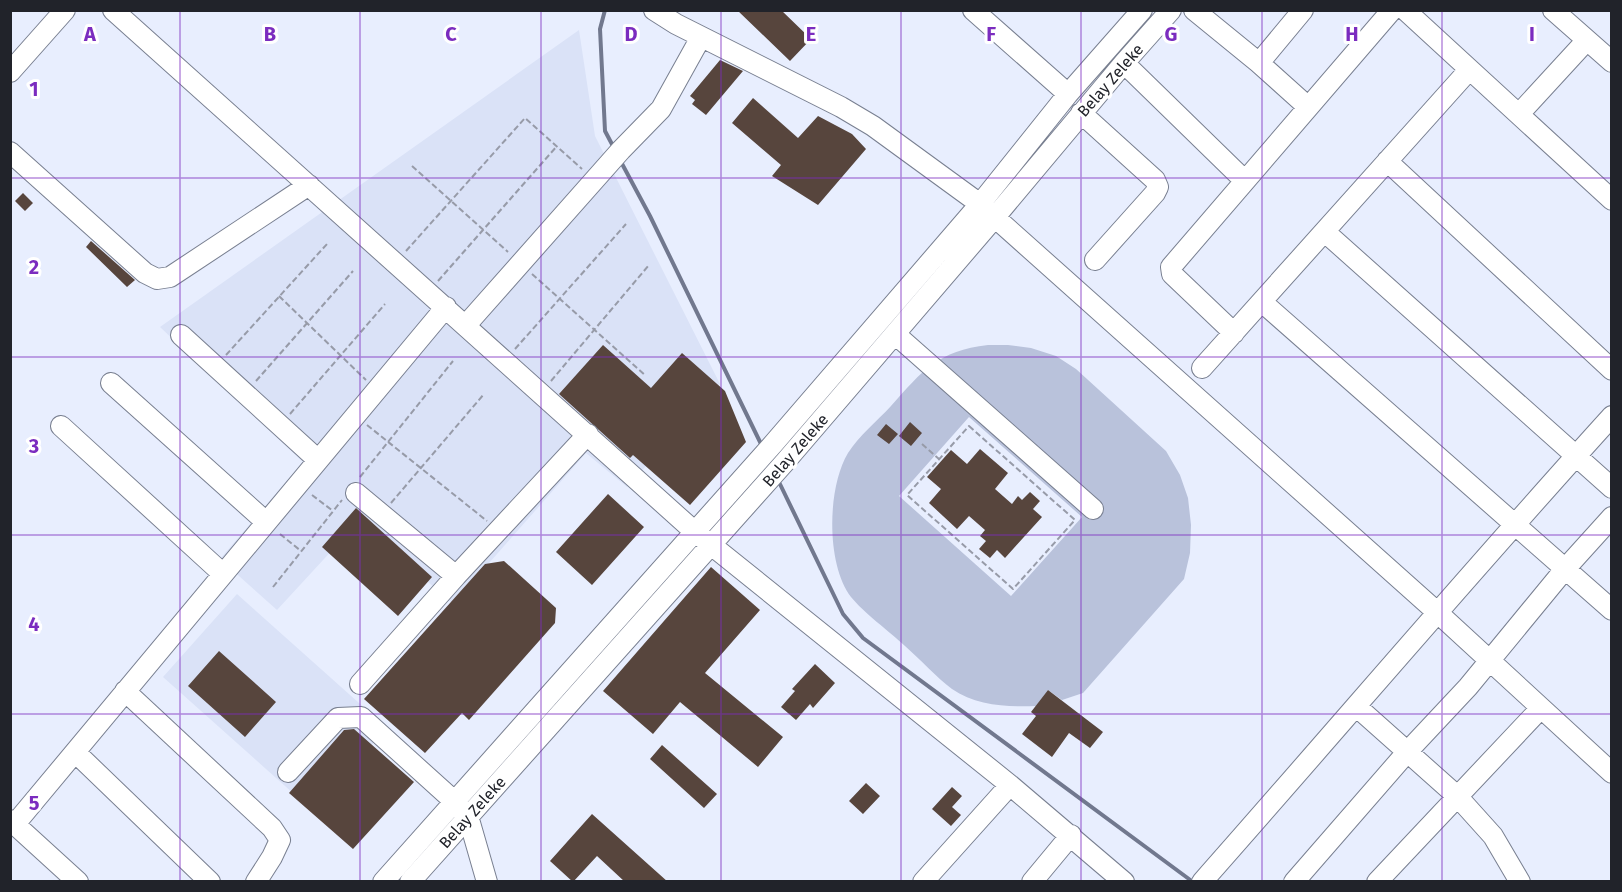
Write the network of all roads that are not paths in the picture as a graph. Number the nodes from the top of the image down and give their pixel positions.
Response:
1 (65, 10) edge
2 (113, 10) edge
3 (654, 10) edge
4 (973, 10) edge
5 (1172, 10) edge
6 (1194, 10) edge
7 (1303, 10) edge
8 (1392, 10) edge
9 (1405, 10) edge
10 (1553, 10) edge
11 (1134, 13) edge
12 (1152, 33) junction
13 (701, 37) junction
14 (1587, 40) junction
15 (1611, 62) edge
16 (1124, 63) junction
17 (1259, 63) junction
18 (1469, 70) junction
19 (10, 72) edge
20 (1068, 94) junction
21 (1308, 106) junction
22 (1081, 113) junction
23 (1519, 114) junction
24 (10, 153) edge
25 (1387, 161) junction
26 (1244, 180) junction
27 (309, 185) junction
28 (1611, 200) edge
29 (980, 204) junction
30 (995, 217) junction
31 (1325, 231) junction
32 (1095, 260) dead end
33 (1262, 302) junction
34 (446, 307) junction
35 (466, 325) junction
36 (895, 333) junction
37 (1234, 333) junction
38 (181, 335) dead end
39 (1202, 368) dead end
40 (1611, 370) edge
41 (111, 383) dead end
42 (1611, 416) edge
43 (61, 426) dead end
44 (588, 434) junction
45 (1575, 456) junction
46 (318, 460) junction
47 (1611, 488) edge
48 (352, 491) road end
49 (1093, 509) dead end
50 (1611, 517) edge
51 (266, 522) junction
52 (1514, 524) junction
53 (695, 532) junction
54 (711, 545) junction
55 (1565, 569) junction
56 (223, 574) junction
57 (456, 576) junction
58 (1611, 610) edge
59 (1438, 613) junction
60 (1489, 660) junction
61 (360, 684) dead end
62 (125, 691) junction
63 (1357, 706) junction
64 (1540, 708) junction
65 (1408, 751) junction
66 (75, 752) junction
67 (288, 772) dead end
68 (1611, 773) edge
69 (1010, 785) junction
70 (1457, 796) junction
71 (454, 801) junction
72 (468, 816) junction
73 (13, 822) edge
74 (1071, 835) junction
75 (1204, 880) edge
76 (75, 881) edge
77 (210, 882) edge
78 (256, 882) edge
79 (383, 882) edge
80 (410, 882) edge
81 (487, 882) edge
82 (924, 882) edge
83 (1032, 882) edge
84 (1124, 882) edge
85 (1294, 882) edge
86 (1377, 882) edge
87 (1520, 882) edge

1 - 19 street
2 - 27 street
3 - 13 street
4 - 20 street
5 - 12 street, Belay Zeleke
6 - 17 street
7 - 17 street
8 - 21 street
9 - 18 street
10 - 14 street
11 - 12 street
11 - 20 street, Belay Zeleke
12 - 16 street, Belay Zeleke
13 - 29 street
13 - 35 street
14 - 15 street
14 - 23 street
16 - 22 street, Belay Zeleke
16 - 26 street
17 - 21 street
18 - 23 street
18 - 25 street
20 - 29 street, Belay Zeleke
21 - 26 street
22 - 30 street, Belay Zeleke
22 - 32 street
23 - 28 street
24 - 27 street
25 - 31 street
25 - 40 street
26 - 37 street
27 - 34 street
29 - 30 street
29 - 53 street, Belay Zeleke
30 - 36 street, Belay Zeleke
30 - 59 street
31 - 33 street
31 - 45 street
33 - 37 street
33 - 52 street
34 - 35 street
34 - 46 street
35 - 44 street
36 - 49 street
36 - 54 street, Belay Zeleke
37 - 39 street
38 - 46 street
41 - 51 street
42 - 45 street
43 - 56 street
44 - 53 street
44 - 57 street
45 - 47 street
45 - 52 street
46 - 51 street
48 - 57 street
50 - 55 street
51 - 56 street
52 - 55 street
52 - 59 street
53 - 54 street
53 - 71 street, Belay Zeleke
54 - 69 street
54 - 72 street, Belay Zeleke
55 - 58 street
55 - 60 street
56 - 62 street
57 - 61 street
59 - 60 street
59 - 63 street
60 - 64 street
60 - 65 street
62 - 66 street
62 - 78 street
63 - 65 street
63 - 75 street
64 - 68 street
64 - 70 street
65 - 70 street
65 - 85 street
66 - 73 street
66 - 77 street
67 - 71 street
69 - 74 street
69 - 82 street
70 - 86 street
70 - 87 street
71 - 72 street
71 - 79 street, Belay Zeleke
72 - 80 street, Belay Zeleke
72 - 81 street
73 - 76 street
74 - 83 street
74 - 84 street

